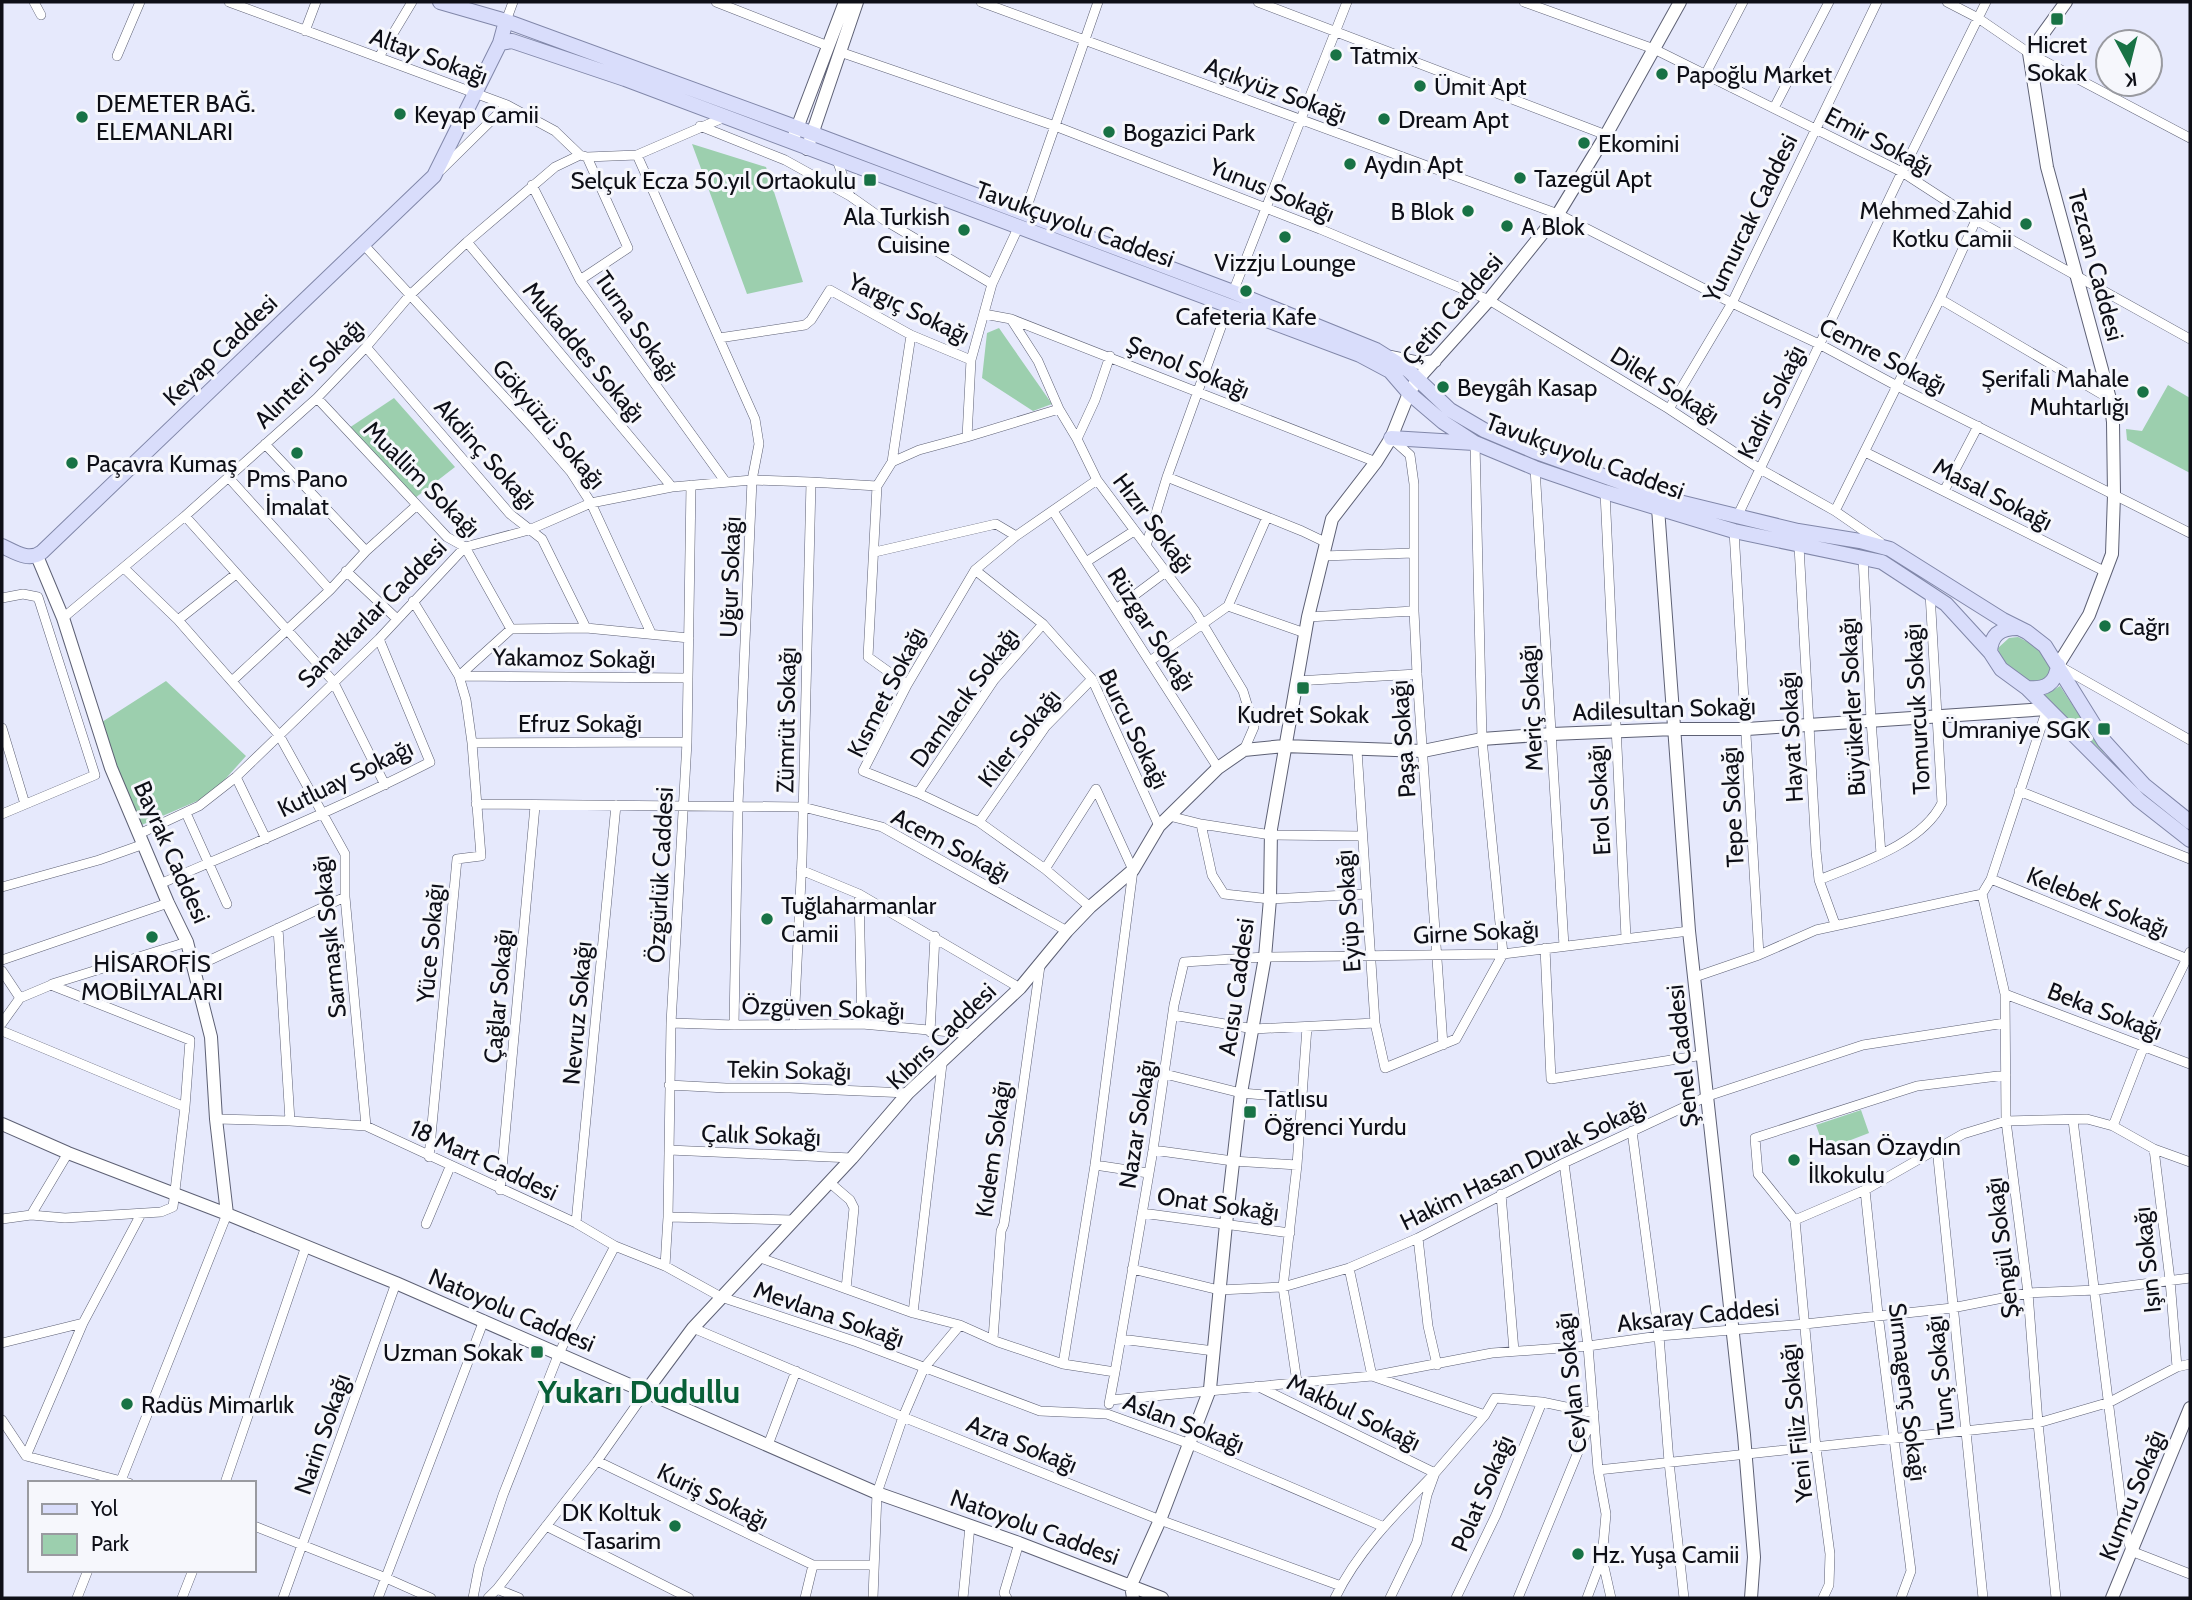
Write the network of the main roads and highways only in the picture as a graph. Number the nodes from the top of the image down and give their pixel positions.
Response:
1 (440, 2) edge
2 (506, 21) junction
3 (500, 43) junction
4 (1021, 221) junction
5 (1231, 299) junction
6 (1413, 387) junction
7 (1391, 438) road end
8 (1475, 443) junction
9 (1735, 524) junction
10 (2, 546) edge
11 (2019, 628) junction
12 (1990, 652) junction
13 (2058, 665) junction
14 (2027, 688) junction
15 (2190, 822) edge
16 (2190, 840) edge

1 - 2 main road, Tavukçuyolu Caddesi
2 - 3 main road, Keyap Caddesi
2 - 4 main road, Tavukçuyolu Caddesi
3 - 4 main road, Tavukçuyolu Caddesi
3 - 10 main road, Keyap Caddesi
4 - 5 main road, Tavukçuyolu Caddesi
5 - 6 main road, Tavukçuyolu Caddesi
5 - 6 main road
6 - 8 main road, Tavukçuyolu Caddesi
6 - 9 main road
7 - 8 main road
8 - 9 main road, Tavukçuyolu Caddesi
9 - 11 main road
9 - 12 main road, Tavukçuyolu Caddesi
11 - 12 main road
11 - 13 main road
12 - 14 main road, Tavukçuyolu Caddesi
13 - 14 main road
13 - 15 main road
14 - 16 main road, Tavukçuyolu Caddesi

